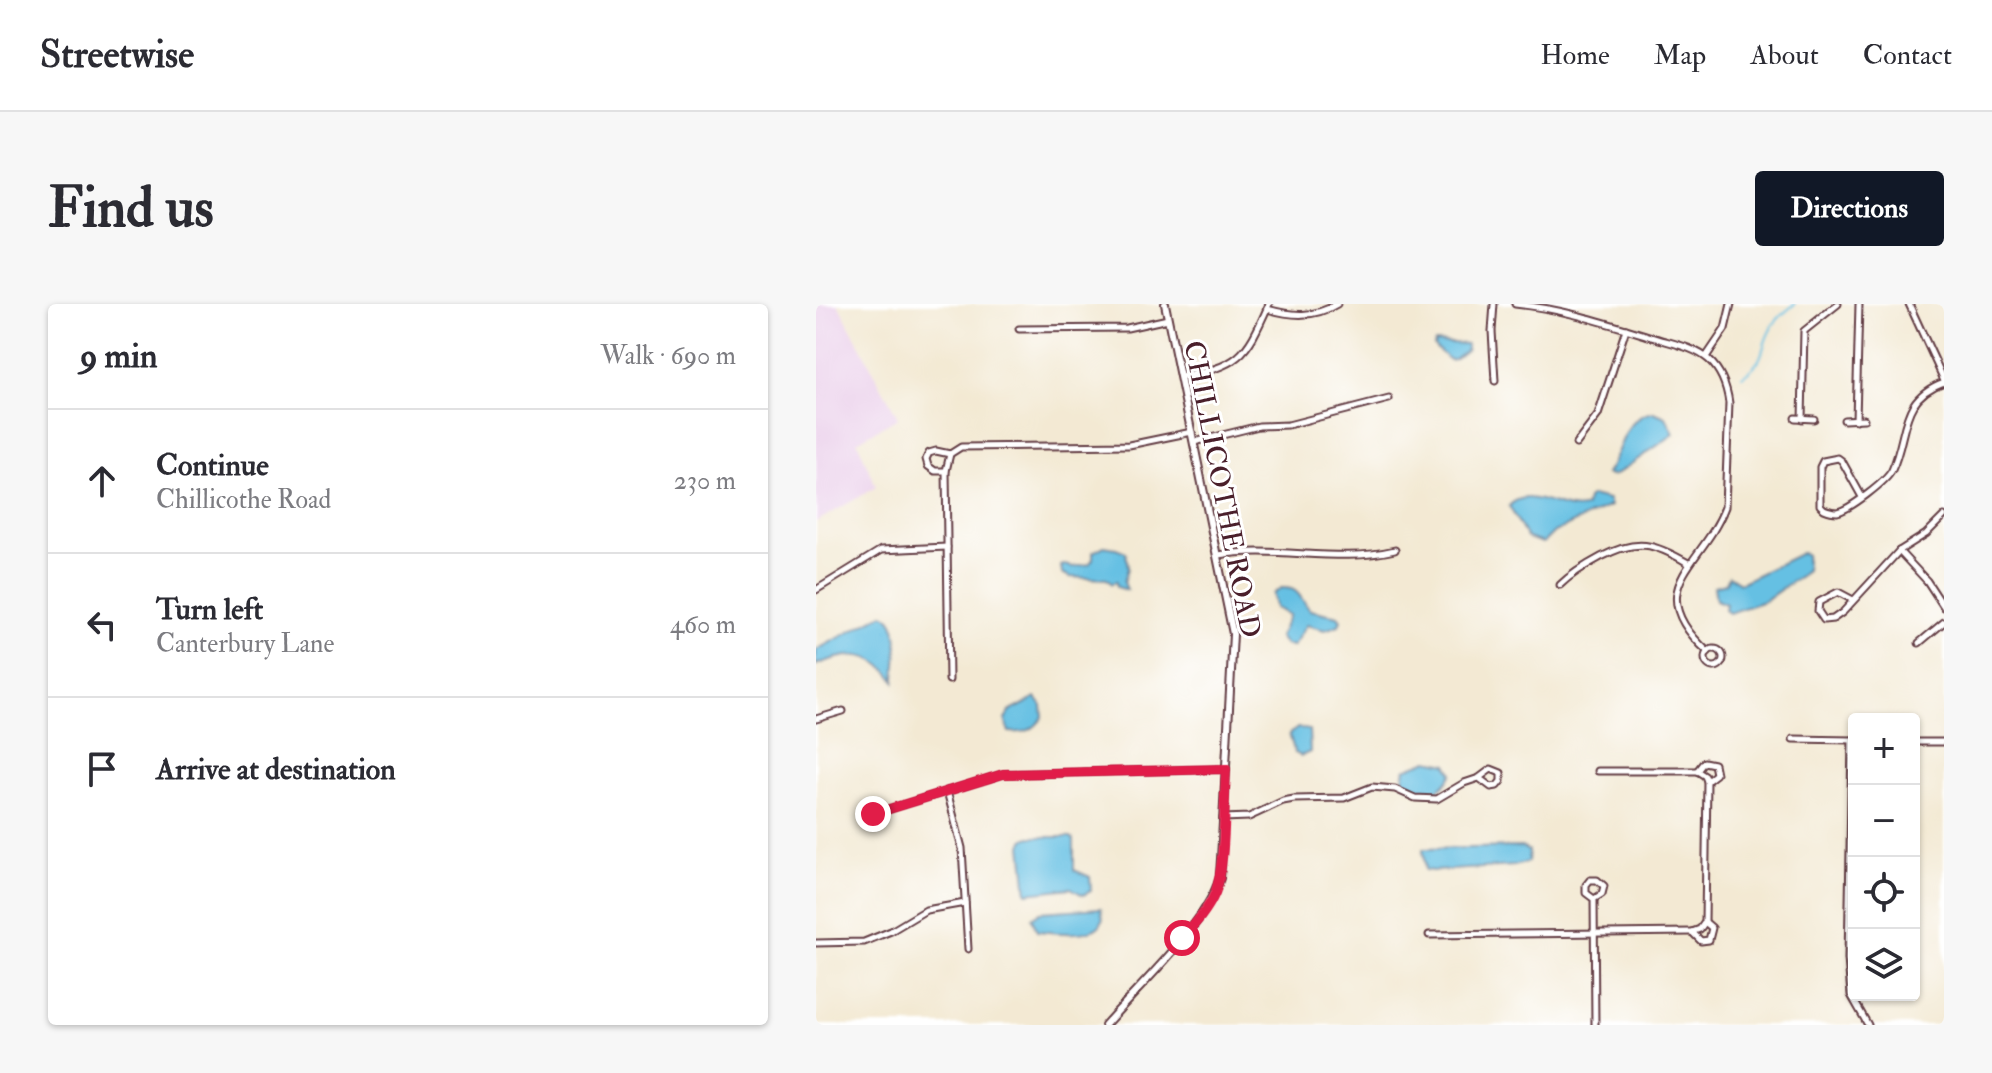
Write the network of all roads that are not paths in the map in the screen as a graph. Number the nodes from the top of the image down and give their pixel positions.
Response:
1 (1165, 304) edge
2 (1337, 304) edge
3 (1494, 304) edge
4 (1515, 304) edge
5 (1731, 304) edge
6 (1838, 304) edge
7 (1859, 304) edge
8 (1909, 304) edge
9 (1268, 306) edge
10 (1168, 319) junction
11 (1019, 329) dead end
12 (1626, 329) junction
13 (1706, 357) junction
14 (1181, 377) junction
15 (1495, 381) dead end
16 (1944, 381) edge
17 (1389, 399) dead end
18 (1814, 419) dead end
19 (1864, 419) dead end
20 (1844, 420) dead end
21 (1856, 420) junction
22 (1192, 432) junction
23 (1194, 442) junction
24 (1576, 444) dead end
25 (950, 454) junction
26 (946, 471) junction
27 (1862, 497) junction
28 (1944, 516) edge
29 (947, 547) junction
30 (1395, 550) dead end
31 (1899, 551) junction
32 (1218, 555) junction
33 (1688, 563) junction
34 (1560, 585) dead end
35 (816, 590) edge
36 (1853, 600) junction
37 (1944, 607) edge
38 (1944, 622) edge
39 (1919, 643) dead end
40 (1708, 652) dead end
41 (949, 680) dead end
42 (843, 711) dead end
43 (816, 719) edge
44 (1793, 739) dead end
45 (1848, 740) edge
46 (1920, 742) edge
47 (1944, 742) edge
48 (1226, 769) junction
49 (1598, 771) dead end
50 (1697, 771) junction
51 (1479, 778) dead end
52 (1707, 781) junction
53 (1852, 785) edge
54 (947, 791) junction
55 (873, 814) dead end
56 (1223, 818) junction
57 (1594, 899) dead end
58 (965, 903) junction
59 (1705, 922) junction
60 (1692, 932) junction
61 (1595, 933) junction
62 (1429, 935) dead end
63 (816, 943) edge
64 (968, 949) dead end
65 (1105, 1025) edge
66 (1595, 1025) edge
67 (1868, 1025) edge

1 - 10 street, CHILLICOTHE ROAD
2 - 9 street
3 - 15 street
4 - 12 street
5 - 13 street
6 - 18 street
7 - 21 street
8 - 16 street
9 - 14 street
10 - 11 street
10 - 14 street, CHILLICOTHE ROAD
12 - 13 street
12 - 24 street
13 - 33 street
14 - 22 street, CHILLICOTHE ROAD
16 - 27 street
17 - 23 street
19 - 21 street
20 - 21 street
22 - 23 street, CHILLICOTHE ROAD
22 - 25 street
23 - 32 street, CHILLICOTHE ROAD
25 - 26 street
25 - 26 street
26 - 29 street
27 - 27 street
28 - 31 street
29 - 35 street
29 - 41 street
30 - 32 street
31 - 36 street
31 - 37 street
32 - 48 street, CHILLICOTHE ROAD
33 - 34 street
33 - 40 street
36 - 36 street
38 - 39 street
42 - 43 street
44 - 45 street
46 - 47 street
48 - 54 street
48 - 56 street, CHILLICOTHE ROAD
49 - 50 street
50 - 52 street
50 - 52 street
51 - 56 street
52 - 59 street
53 - 67 street
54 - 55 street
54 - 58 street
56 - 65 street, CHILLICOTHE ROAD
57 - 61 street
58 - 63 street
58 - 64 street
59 - 60 street
59 - 60 street
60 - 61 street
61 - 62 street
61 - 66 street

